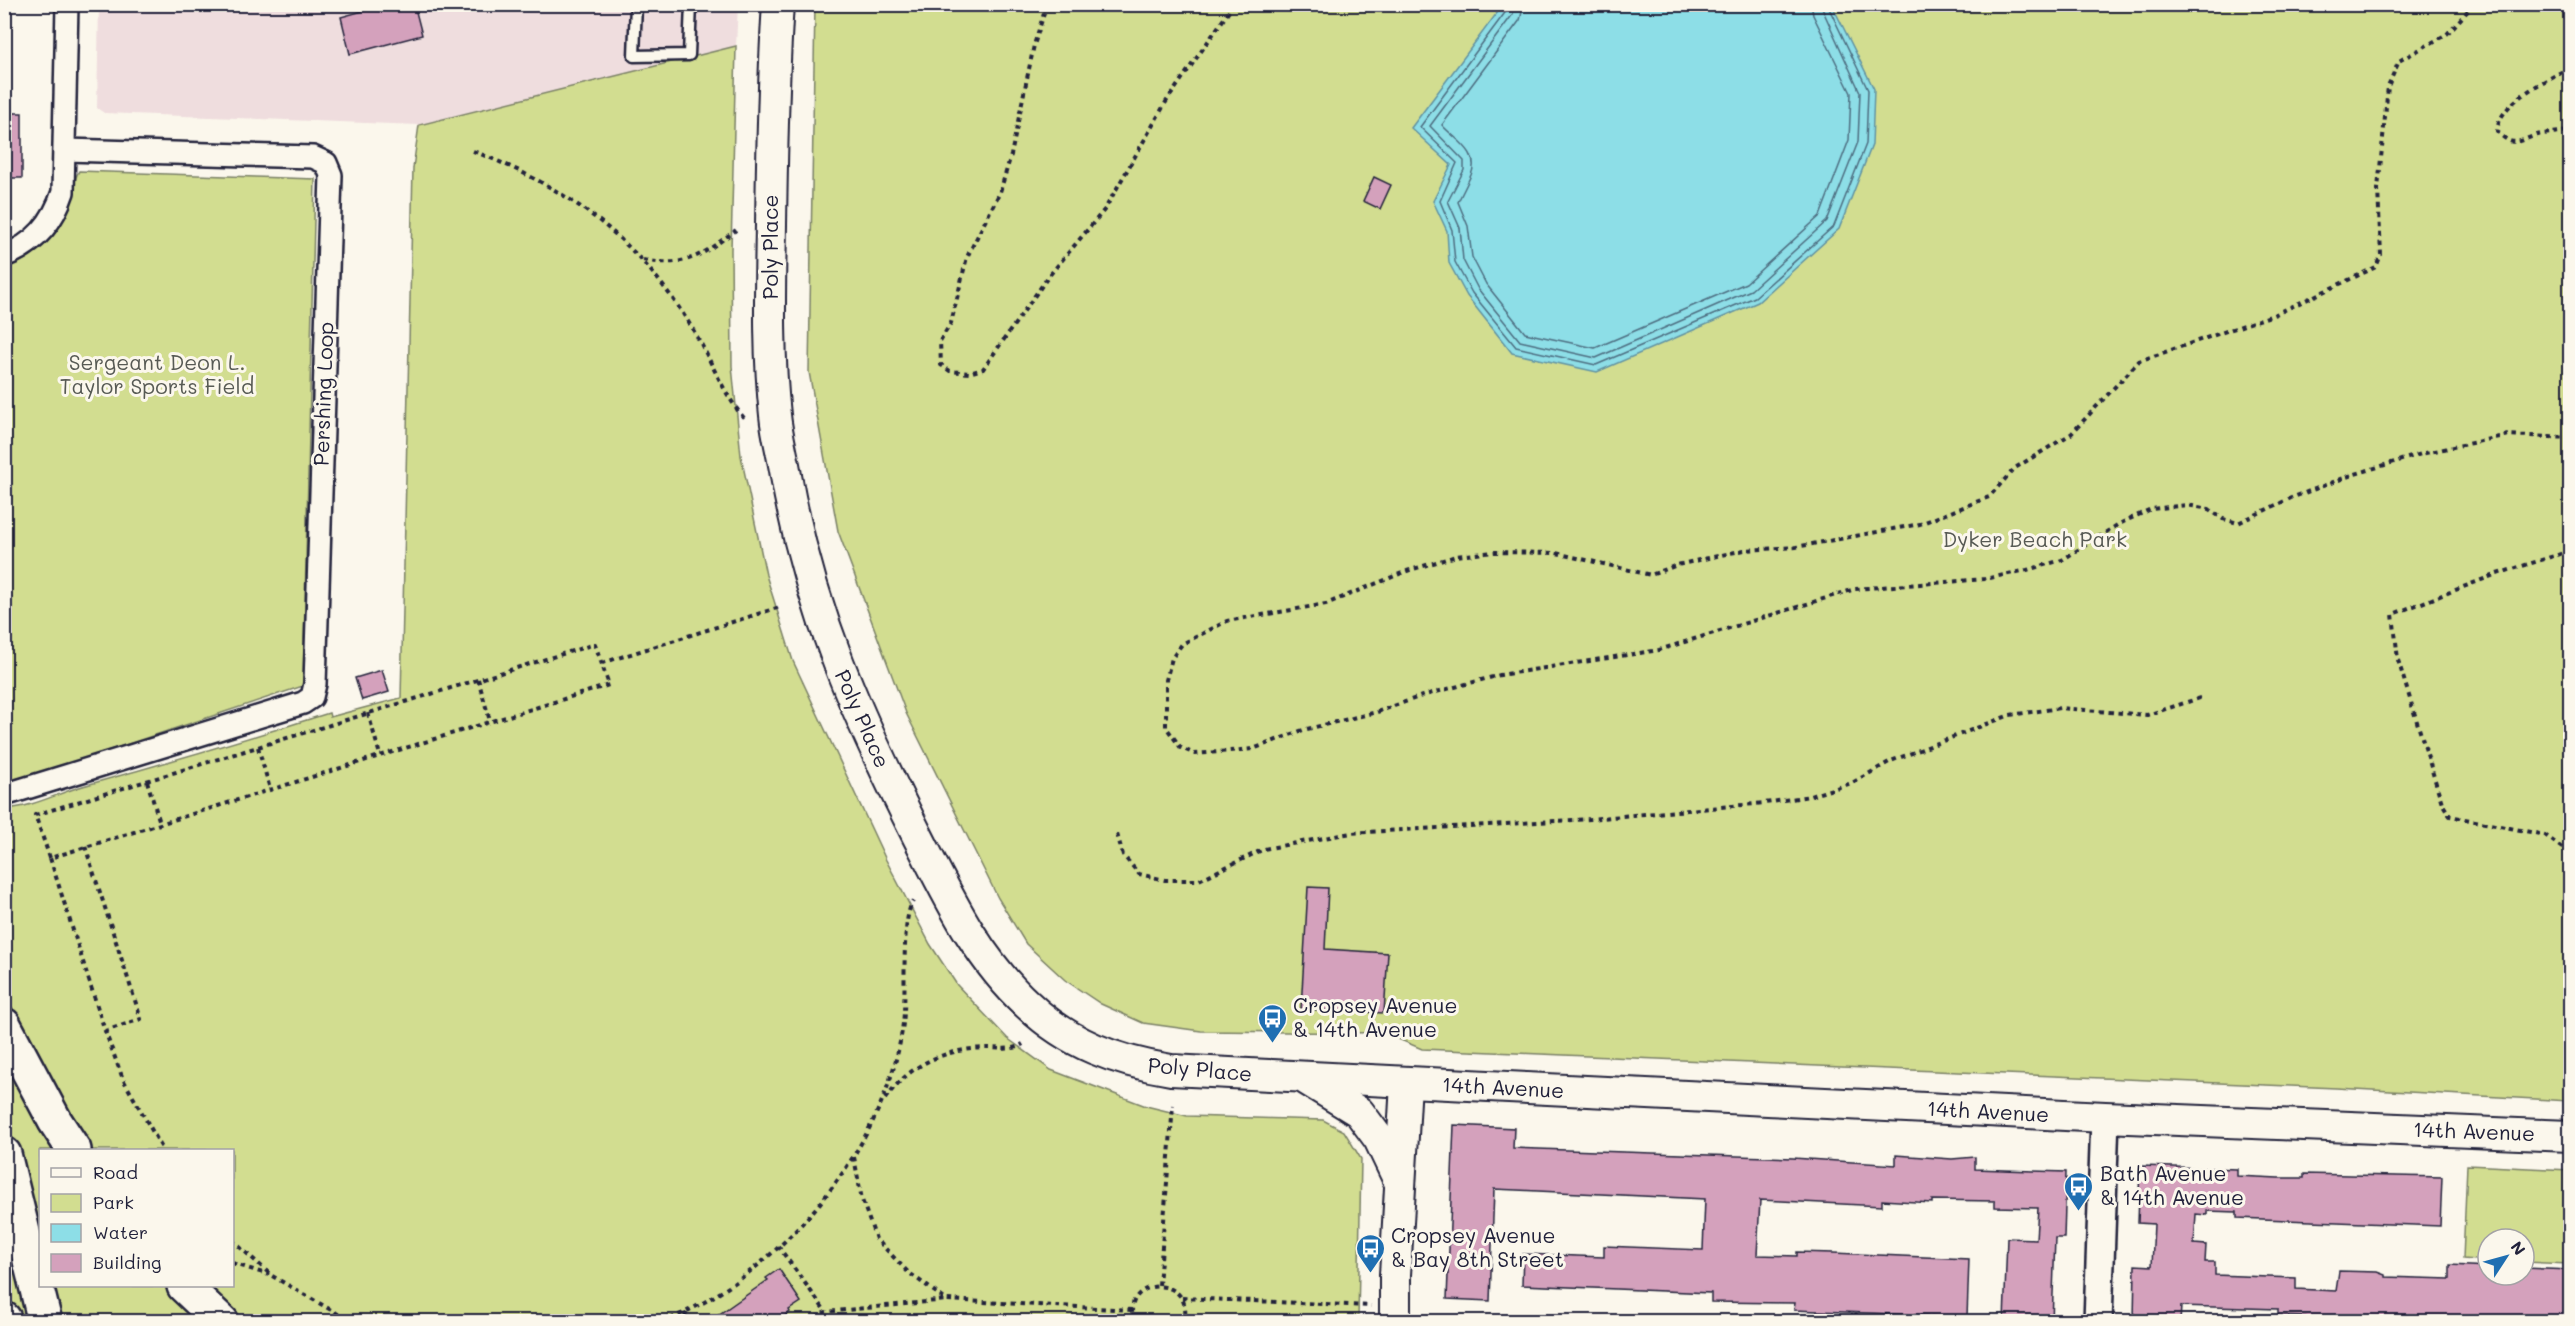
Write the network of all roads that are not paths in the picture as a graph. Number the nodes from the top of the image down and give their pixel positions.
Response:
1 (67, 4) edge
2 (636, 4) edge
3 (691, 4) edge
4 (778, 4) edge
5 (64, 150) junction
6 (4, 256) edge
7 (4, 795) edge
8 (4, 1025) edge
9 (1302, 1077) junction
10 (1406, 1083) junction
11 (2105, 1118) junction
12 (2571, 1136) edge
13 (73, 1149) edge
14 (4, 1154) edge
15 (1400, 1184) junction
16 (185, 1287) edge
17 (1383, 1314) edge
18 (45, 1322) edge
19 (222, 1322) edge
20 (2098, 1322) edge

1 - 5 street
2 - 3 lane
4 - 9 main road, Poly Place
5 - 6 street
5 - 7 street, Pershing Loop
8 - 13 highway
9 - 10 main road, Poly Place
9 - 15 main road
10 - 11 main road, 14th Avenue
10 - 15 main road
11 - 12 main road, 14th Avenue
11 - 20 street
14 - 18 highway
15 - 17 main road
16 - 19 highway

